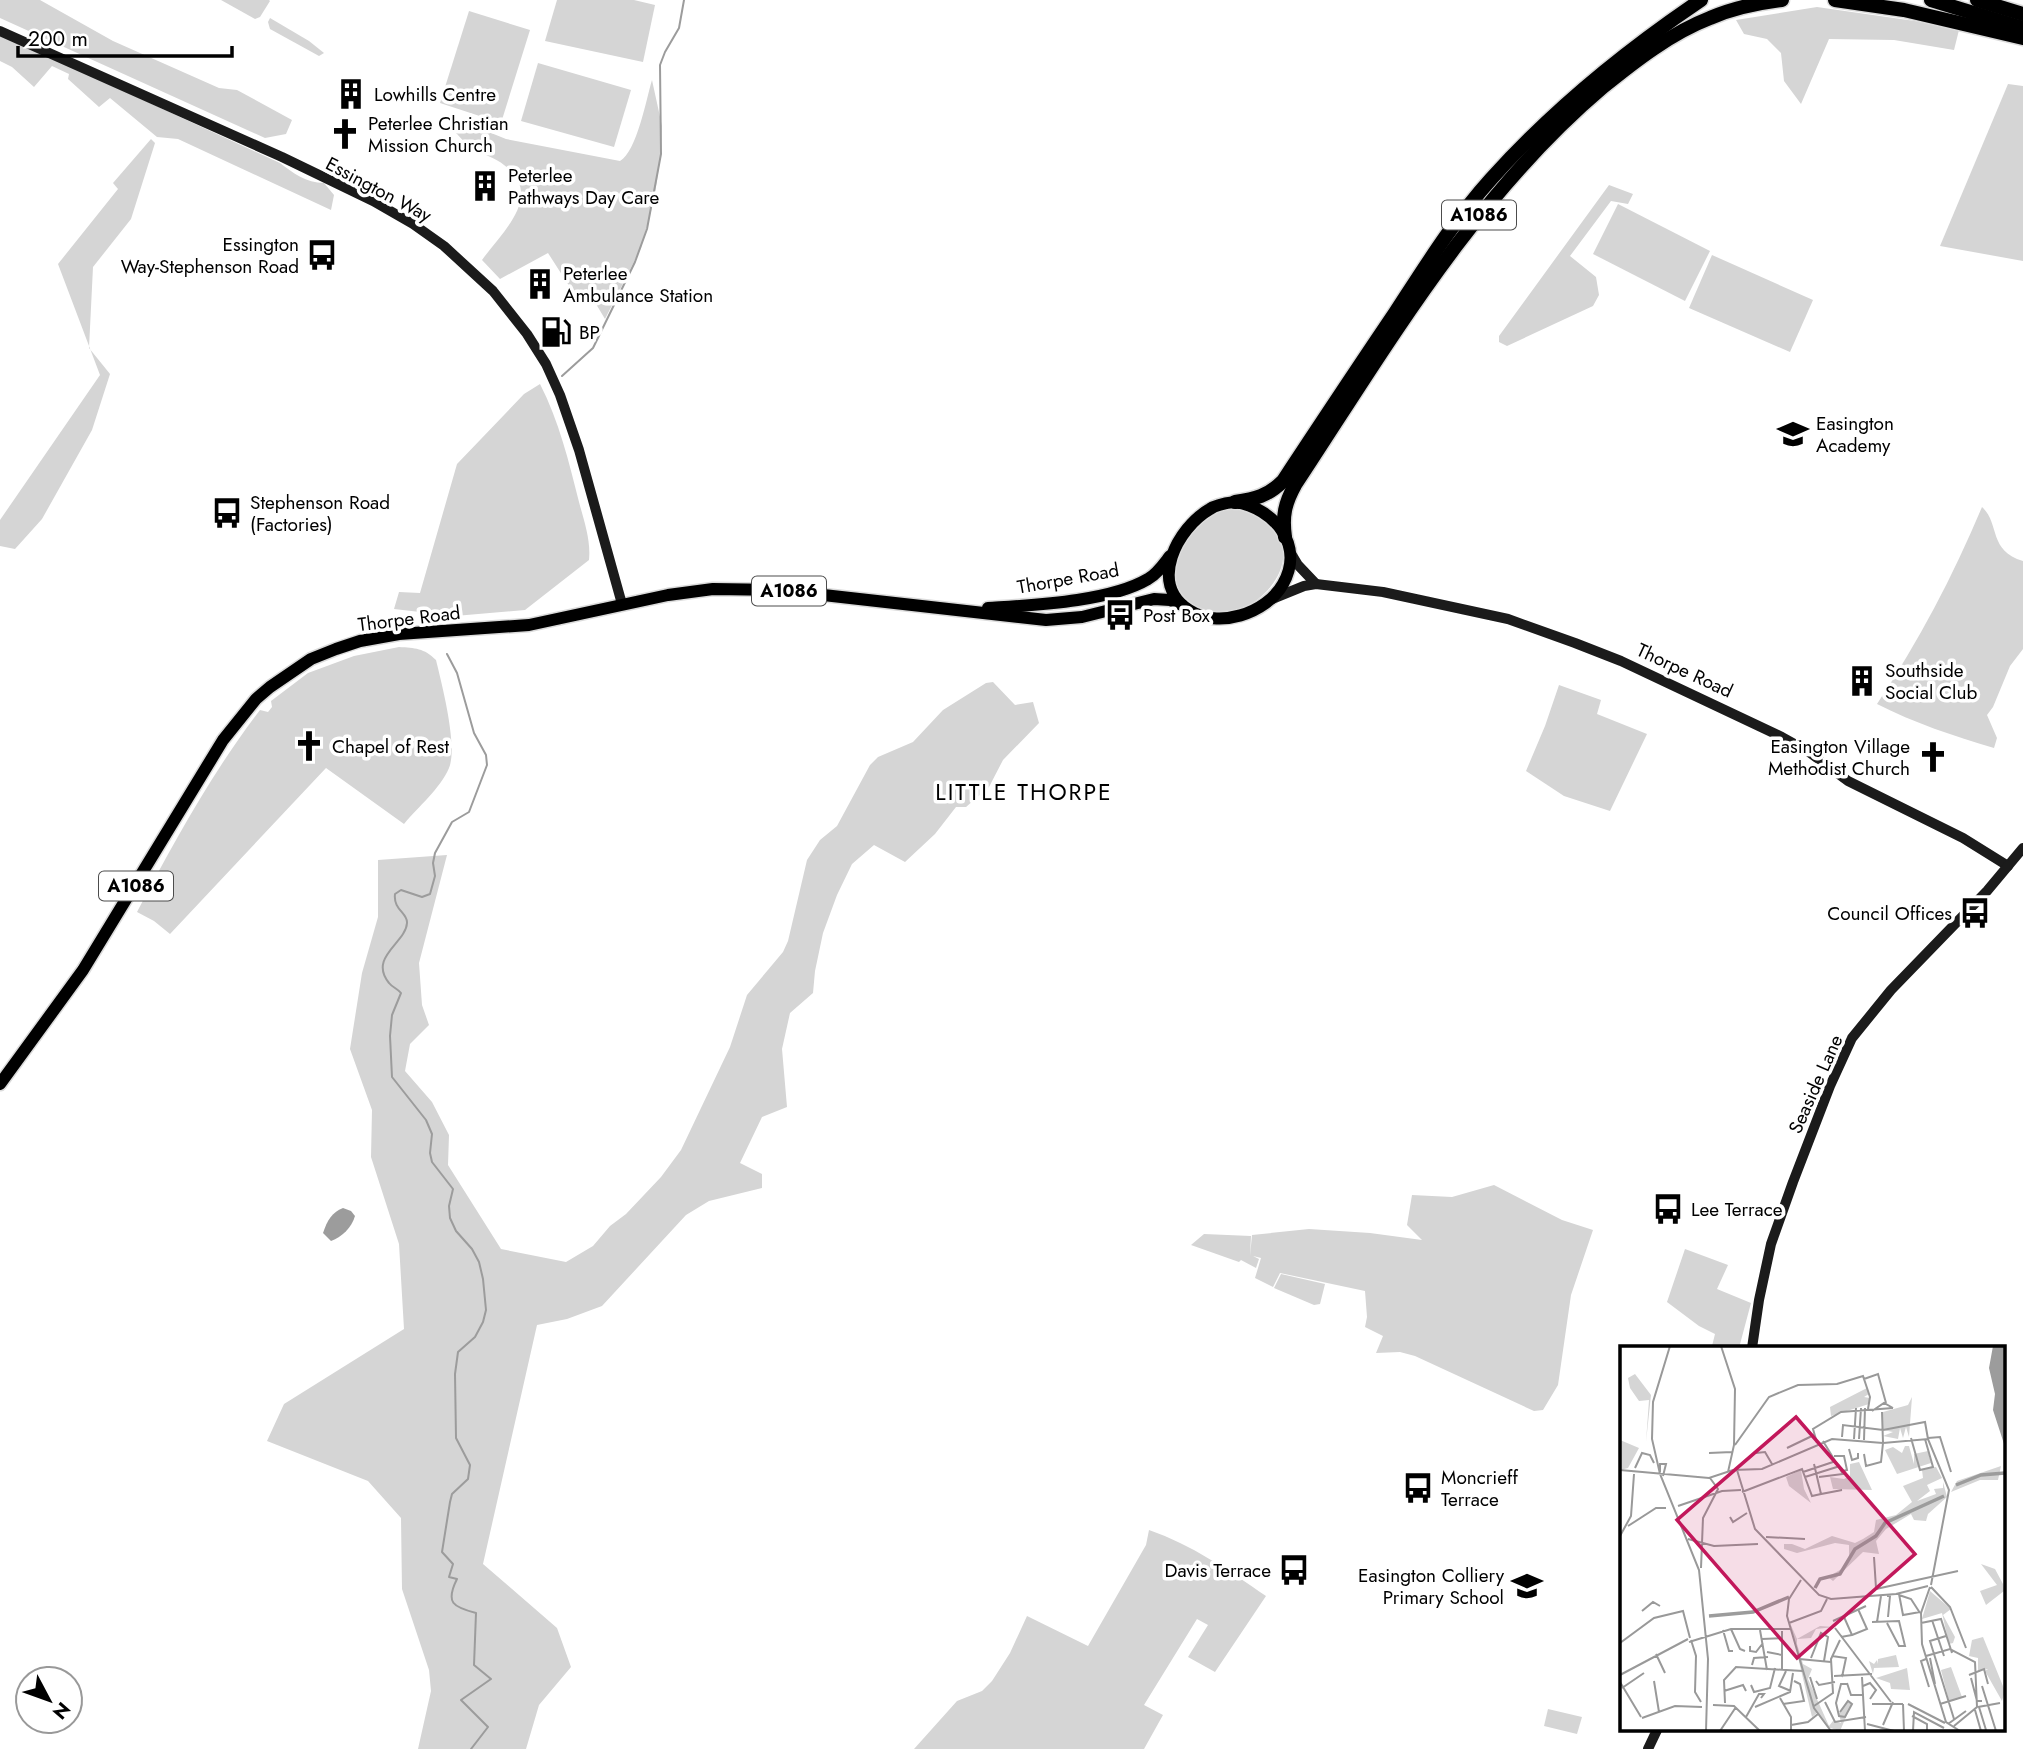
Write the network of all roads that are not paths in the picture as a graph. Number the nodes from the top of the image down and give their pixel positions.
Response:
1 (1701, 0) edge
2 (1782, 0) edge
3 (1835, 0) edge
4 (1931, 0) edge
5 (1977, 0) edge
6 (2023, 14) edge
7 (2023, 28) edge
8 (0, 31) edge
9 (2023, 38) edge
10 (1235, 502) junction
11 (1287, 543) junction
12 (1172, 553) junction
13 (1317, 584) junction
14 (1267, 601) junction
15 (622, 604) junction
16 (1182, 605) junction
17 (956, 610) junction
18 (2023, 848) edge
19 (2008, 866) junction
20 (0, 1084) edge
21 (1752, 1346) edge
22 (1656, 1732) edge
23 (1648, 1749) edge

1 - 10 highway, A1086
2 - 11 highway, A1086
3 - 9 highway
4 - 7 highway
5 - 6 highway
8 - 15 main road, Essington Way
10 - 11 main road
10 - 12 main road
11 - 13 main road
11 - 14 main road
12 - 16 main road
12 - 17 main road, Thorpe Road / A1086
13 - 14 main road, Thorpe Road
13 - 19 main road, Thorpe Road
14 - 16 main road
15 - 17 main road, Thorpe Road / A1086
15 - 20 main road, Thorpe Road / A1086
16 - 17 main road, Thorpe Road / A1086
18 - 19 main road, Seaside Lane
19 - 21 main road, Seaside Lane
22 - 23 main road

